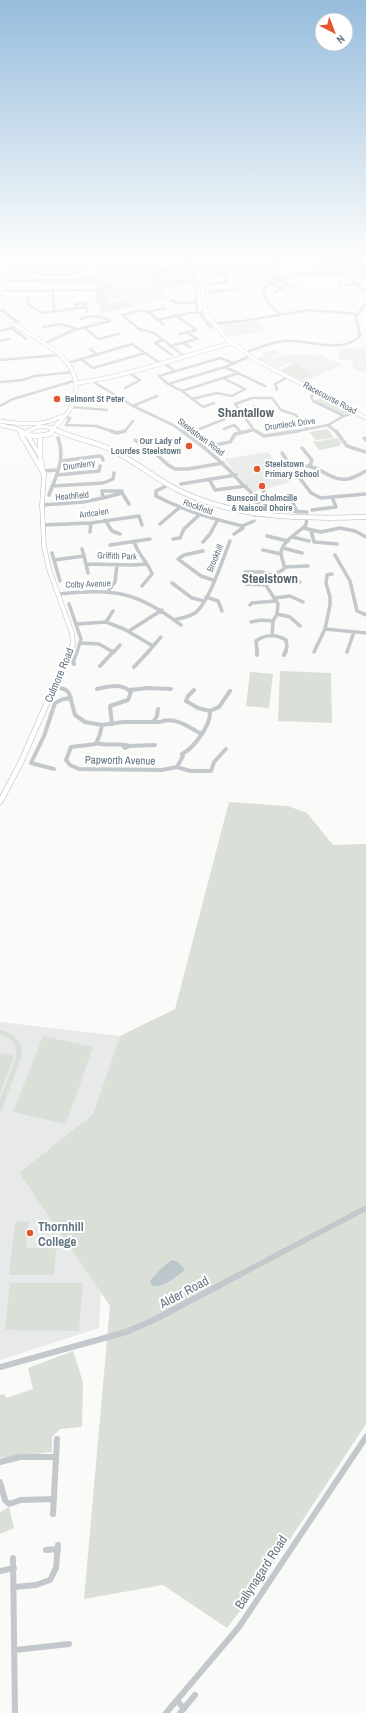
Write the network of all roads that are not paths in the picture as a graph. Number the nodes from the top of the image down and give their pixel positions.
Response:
1 (35, 337) edge
2 (60, 337) edge
3 (95, 337) edge
4 (107, 337) edge
5 (159, 337) edge
6 (194, 337) edge
7 (225, 337) edge
8 (359, 337) edge
9 (9, 340) dead end
10 (163, 340) junction
11 (0, 341) edge
12 (184, 343) junction
13 (231, 343) junction
14 (44, 344) junction
15 (170, 346) junction
16 (190, 347) dead end
17 (90, 349) dead end
18 (145, 353) junction
19 (245, 353) junction
20 (98, 354) junction
21 (59, 355) junction
22 (172, 355) dead end
23 (184, 356) junction
24 (250, 356) junction
25 (0, 360) edge
26 (82, 360) junction
27 (68, 363) junction
28 (161, 363) junction
29 (233, 363) junction
30 (226, 367) junction
31 (126, 371) junction
32 (175, 371) junction
33 (74, 372) junction
34 (238, 373) junction
35 (288, 377) junction
36 (224, 379) junction
37 (91, 381) junction
38 (0, 382) edge
39 (77, 383) junction
40 (168, 384) junction
41 (265, 386) dead end
42 (129, 390) dead end
43 (277, 390) dead end
44 (182, 391) junction
45 (318, 392) junction
46 (157, 396) dead end
47 (192, 399) junction
48 (214, 403) dead end
49 (0, 406) edge
50 (133, 406) junction
51 (254, 406) dead end
52 (71, 409) junction
53 (107, 410) dead end
54 (240, 412) junction
55 (357, 412) junction
56 (270, 415) dead end
57 (344, 416) junction
58 (65, 418) junction
59 (244, 418) junction
60 (366, 418) edge
61 (133, 421) dead end
62 (224, 421) dead end
63 (0, 424) edge
64 (328, 425) junction
65 (45, 426) junction
66 (36, 428) junction
67 (53, 428) junction
68 (224, 429) dead end
69 (307, 429) junction
70 (254, 430) junction
71 (241, 432) junction
72 (50, 434) junction
73 (187, 434) junction
74 (27, 435) junction
75 (40, 436) junction
76 (71, 436) junction
77 (58, 438) dead end
78 (135, 440) dead end
79 (205, 447) junction
80 (302, 448) dead end
81 (366, 452) edge
82 (282, 453) dead end
83 (40, 456) junction
84 (103, 460) dead end
85 (61, 461) junction
86 (223, 463) junction
87 (310, 465) junction
88 (100, 466) dead end
89 (297, 467) junction
90 (58, 470) junction
91 (43, 472) junction
92 (366, 472) edge
93 (114, 474) dead end
94 (57, 475) junction
95 (236, 475) junction
96 (209, 479) junction
97 (181, 484) dead end
98 (168, 485) junction
99 (52, 486) junction
100 (246, 486) junction
101 (263, 491) dead end
102 (122, 493) junction
103 (366, 494) edge
104 (49, 495) dead end
105 (233, 496) dead end
106 (332, 497) junction
107 (103, 499) junction
108 (256, 500) junction
109 (272, 500) junction
110 (292, 501) dead end
111 (129, 504) dead end
112 (42, 505) junction
113 (179, 508) junction
114 (312, 510) dead end
115 (297, 512) junction
116 (255, 514) junction
117 (199, 515) junction
118 (307, 516) junction
119 (366, 517) edge
120 (105, 520) junction
121 (254, 520) dead end
122 (217, 521) junction
123 (91, 523) junction
124 (160, 524) dead end
125 (43, 525) junction
126 (142, 526) dead end
127 (242, 526) junction
128 (303, 528) junction
129 (311, 531) junction
130 (90, 532) dead end
131 (120, 534) dead end
132 (234, 534) dead end
133 (268, 536) dead end
134 (366, 537) edge
135 (292, 538) junction
136 (150, 539) dead end
137 (173, 539) dead end
138 (134, 541) junction
139 (230, 541) dead end
140 (288, 541) junction
141 (309, 541) dead end
142 (203, 542) dead end
143 (336, 544) dead end
144 (110, 545) dead end
145 (283, 548) junction
146 (82, 549) dead end
147 (263, 550) dead end
148 (203, 551) dead end
149 (52, 553) dead end
150 (302, 553) dead end
151 (281, 554) junction
152 (336, 555) dead end
153 (84, 556) junction
154 (54, 560) junction
155 (86, 564) junction
156 (147, 564) junction
157 (117, 565) junction
158 (308, 566) dead end
159 (285, 567) junction
160 (245, 572) dead end
161 (88, 573) dead end
162 (332, 574) dead end
163 (274, 576) junction
164 (213, 580) junction
165 (268, 580) junction
166 (60, 581) dead end
167 (172, 582) dead end
168 (300, 582) dead end
169 (246, 584) dead end
170 (266, 584) junction
171 (142, 586) dead end
172 (109, 590) junction
173 (58, 594) junction
174 (205, 599) junction
175 (276, 600) junction
176 (303, 602) dead end
177 (69, 604) dead end
178 (250, 604) dead end
179 (162, 610) junction
180 (112, 611) dead end
181 (222, 611) dead end
182 (277, 614) junction
183 (366, 615) edge
184 (174, 620) junction
185 (273, 621) junction
186 (106, 622) junction
187 (251, 622) dead end
188 (77, 624) junction
189 (181, 625) dead end
190 (300, 626) dead end
191 (325, 629) junction
192 (129, 631) junction
193 (354, 632) junction
194 (366, 633) edge
195 (272, 636) junction
196 (161, 637) dead end
197 (80, 643) junction
198 (120, 645) dead end
199 (153, 646) junction
200 (113, 652) junction
201 (314, 652) dead end
202 (347, 652) dead end
203 (257, 655) dead end
204 (284, 655) dead end
205 (74, 664) dead end
206 (100, 666) dead end
207 (134, 667) dead end
208 (54, 686) junction
209 (97, 689) dead end
210 (171, 689) dead end
211 (130, 690) junction
212 (194, 690) dead end
213 (230, 691) dead end
214 (71, 698) junction
215 (158, 709) dead end
216 (210, 711) junction
217 (153, 722) junction
218 (112, 724) junction
219 (102, 725) junction
220 (201, 734) junction
221 (97, 743) junction
222 (155, 745) dead end
223 (226, 749) dead end
224 (51, 763) dead end
225 (177, 767) junction
226 (48, 768) junction
227 (54, 769) dead end
228 (0, 802) edge
229 (366, 1208) edge
230 (0, 1367) edge
231 (366, 1436) edge
232 (57, 1439) dead end
233 (56, 1457) junction
234 (0, 1462) edge
235 (0, 1482) edge
236 (54, 1499) junction
237 (53, 1514) dead end
238 (46, 1550) dead end
239 (13, 1558) dead end
240 (14, 1568) junction
241 (0, 1571) edge
242 (14, 1587) junction
243 (69, 1644) dead end
244 (15, 1650) junction
245 (195, 1695) dead end
246 (176, 1700) junction
247 (182, 1711) edge
248 (15, 1713) edge
249 (166, 1713) edge

1 - 14 highway
2 - 14 street
3 - 4 street
5 - 10 street
6 - 12 street
7 - 13 main road, Racecourse Road
8 - 19 street
9 - 11 street
10 - 15 street
10 - 22 street
12 - 15 street
12 - 16 street
13 - 19 main road, Racecourse Road
13 - 23 main road
14 - 21 highway
15 - 23 street
17 - 20 street
18 - 20 street
18 - 26 street
18 - 28 street
19 - 24 main road, Racecourse Road
20 - 26 street
21 - 25 street
21 - 27 highway
23 - 28 main road
24 - 29 street
24 - 35 main road, Racecourse Road
26 - 27 street
27 - 33 highway
28 - 31 main road
28 - 32 street
29 - 30 street
29 - 32 street
30 - 34 street
30 - 40 street
31 - 37 main road
31 - 42 street
32 - 40 street
33 - 38 street
33 - 39 highway
34 - 36 street
34 - 41 street
35 - 43 street
35 - 45 main road, Racecourse Road
36 - 44 street
36 - 47 street
37 - 39 main road
37 - 50 street, Steelstown Road
39 - 49 street
39 - 52 highway
40 - 44 street
44 - 47 street
45 - 55 main road, Racecourse Road
45 - 57 street
46 - 50 street
47 - 48 street
50 - 73 street, Steelstown Road
51 - 54 street
52 - 53 street
52 - 58 highway
52 - 63 highway
54 - 59 street
54 - 69 street
55 - 57 street, Drumleck Drive
55 - 60 main road, Racecourse Road
56 - 59 street
57 - 64 street, Drumleck Drive
58 - 61 street
58 - 65 highway
58 - 67 highway
59 - 70 street
62 - 73 street
63 - 66 highway
63 - 74 highway
63 - 91 highway
64 - 69 street, Drumleck Drive
64 - 81 street
65 - 66 highway
65 - 67 highway
66 - 74 highway
67 - 72 highway
67 - 76 highway
68 - 71 street
69 - 70 street, Drumleck Drive
70 - 71 street, Drumleck Drive
71 - 79 street, Drumleck Drive
72 - 75 highway
72 - 76 highway
73 - 79 street, Steelstown Road
74 - 75 highway
74 - 83 main road, Culmore Road
75 - 83 main road, Culmore Road
76 - 98 highway
77 - 85 street
78 - 86 street
79 - 86 street, Steelstown Road
80 - 87 street
82 - 89 street
83 - 91 main road, Culmore Road
84 - 85 street
85 - 90 street
86 - 95 street, Steelstown Road
87 - 89 street
87 - 92 street
88 - 94 street, Drumlerry
89 - 106 street
90 - 91 street
90 - 94 street
91 - 112 main road, Culmore Road
93 - 99 street
94 - 99 street
95 - 96 street
95 - 100 street, Steelstown Road
96 - 97 street
96 - 100 street
98 - 113 street, Rockfield
98 - 116 highway
99 - 104 street
100 - 108 street, Steelstown Road
101 - 109 street
102 - 107 street, Heathfield
102 - 107 street, Heathfield
102 - 111 street
103 - 106 street
105 - 108 street
106 - 114 street
107 - 112 street, Heathfield
108 - 109 street
108 - 116 street
109 - 115 street
110 - 115 street
112 - 125 main road, Culmore Road
113 - 117 street, Rockfield
113 - 124 street
115 - 118 street
116 - 118 highway
117 - 122 street, Rockfield
117 - 137 street
118 - 119 highway
118 - 128 street
120 - 123 street, Ardcaien
120 - 126 street, Ardcaien
120 - 131 street
121 - 127 street
122 - 127 street, Rockfield
122 - 142 street
123 - 125 street, Ardcaien
123 - 130 street
125 - 173 main road, Culmore Road
127 - 132 street
128 - 129 street
128 - 135 street
129 - 134 street
129 - 143 street
133 - 140 street
135 - 140 street
135 - 141 street
136 - 138 street, Griffith Park
138 - 144 street, Griffith Park
138 - 156 street, Griffith Park
139 - 164 street, Brookhill
140 - 145 street
145 - 150 street
145 - 151 street
146 - 153 street, Griffith Park
147 - 151 street
148 - 164 street, Brookhill
149 - 154 street
151 - 159 street
152 - 183 street
153 - 154 street, Griffith Park
153 - 155 street, Griffith Park
154 - 166 street
155 - 157 street, Griffith Park
155 - 161 street, Griffith Park
156 - 157 street, Griffith Park
156 - 171 street, Griffith Park
157 - 172 street
158 - 159 street
159 - 163 street
160 - 163 street
162 - 191 street
163 - 165 street
164 - 174 street, Brookhill
165 - 168 street
165 - 170 street
167 - 174 street
169 - 170 street
170 - 175 street
172 - 173 street, Colby Avenue
172 - 179 street, Colby Avenue
173 - 208 main road, Culmore Road
174 - 181 street
174 - 184 street, Brookhill
175 - 176 street
175 - 178 street
175 - 182 street
177 - 188 street
179 - 184 street, Colby Avenue
179 - 192 street
180 - 186 street
182 - 185 street
182 - 190 street
184 - 189 street, Colby Avenue
185 - 187 street
185 - 195 street
186 - 188 street
186 - 192 street
188 - 197 street
191 - 193 street
191 - 201 street
192 - 199 street
193 - 194 street
193 - 202 street
195 - 203 street
195 - 204 street
196 - 199 street
197 - 200 street
197 - 205 street
198 - 200 street
199 - 207 street
200 - 206 street
208 - 214 street
208 - 228 main road, Culmore Road
209 - 211 street
210 - 211 street
211 - 218 street
212 - 216 street
213 - 216 street
214 - 219 street
214 - 226 street
215 - 217 street
216 - 220 street
217 - 218 street
217 - 220 street
218 - 219 street
219 - 221 street, Papworth Avenue
220 - 225 street
221 - 222 street, Papworth Avenue
221 - 225 street, Papworth Avenue
223 - 225 street
224 - 226 street
226 - 227 street
229 - 230 street, Alder Road
231 - 246 street, Ballynagard Road
232 - 233 street
233 - 234 street
233 - 236 street
235 - 236 street
236 - 237 street
238 - 242 street
239 - 240 street
240 - 241 street
240 - 242 street
242 - 244 street
243 - 244 street
244 - 248 street
245 - 247 street
246 - 247 street
246 - 249 street, Ballynagard Road

